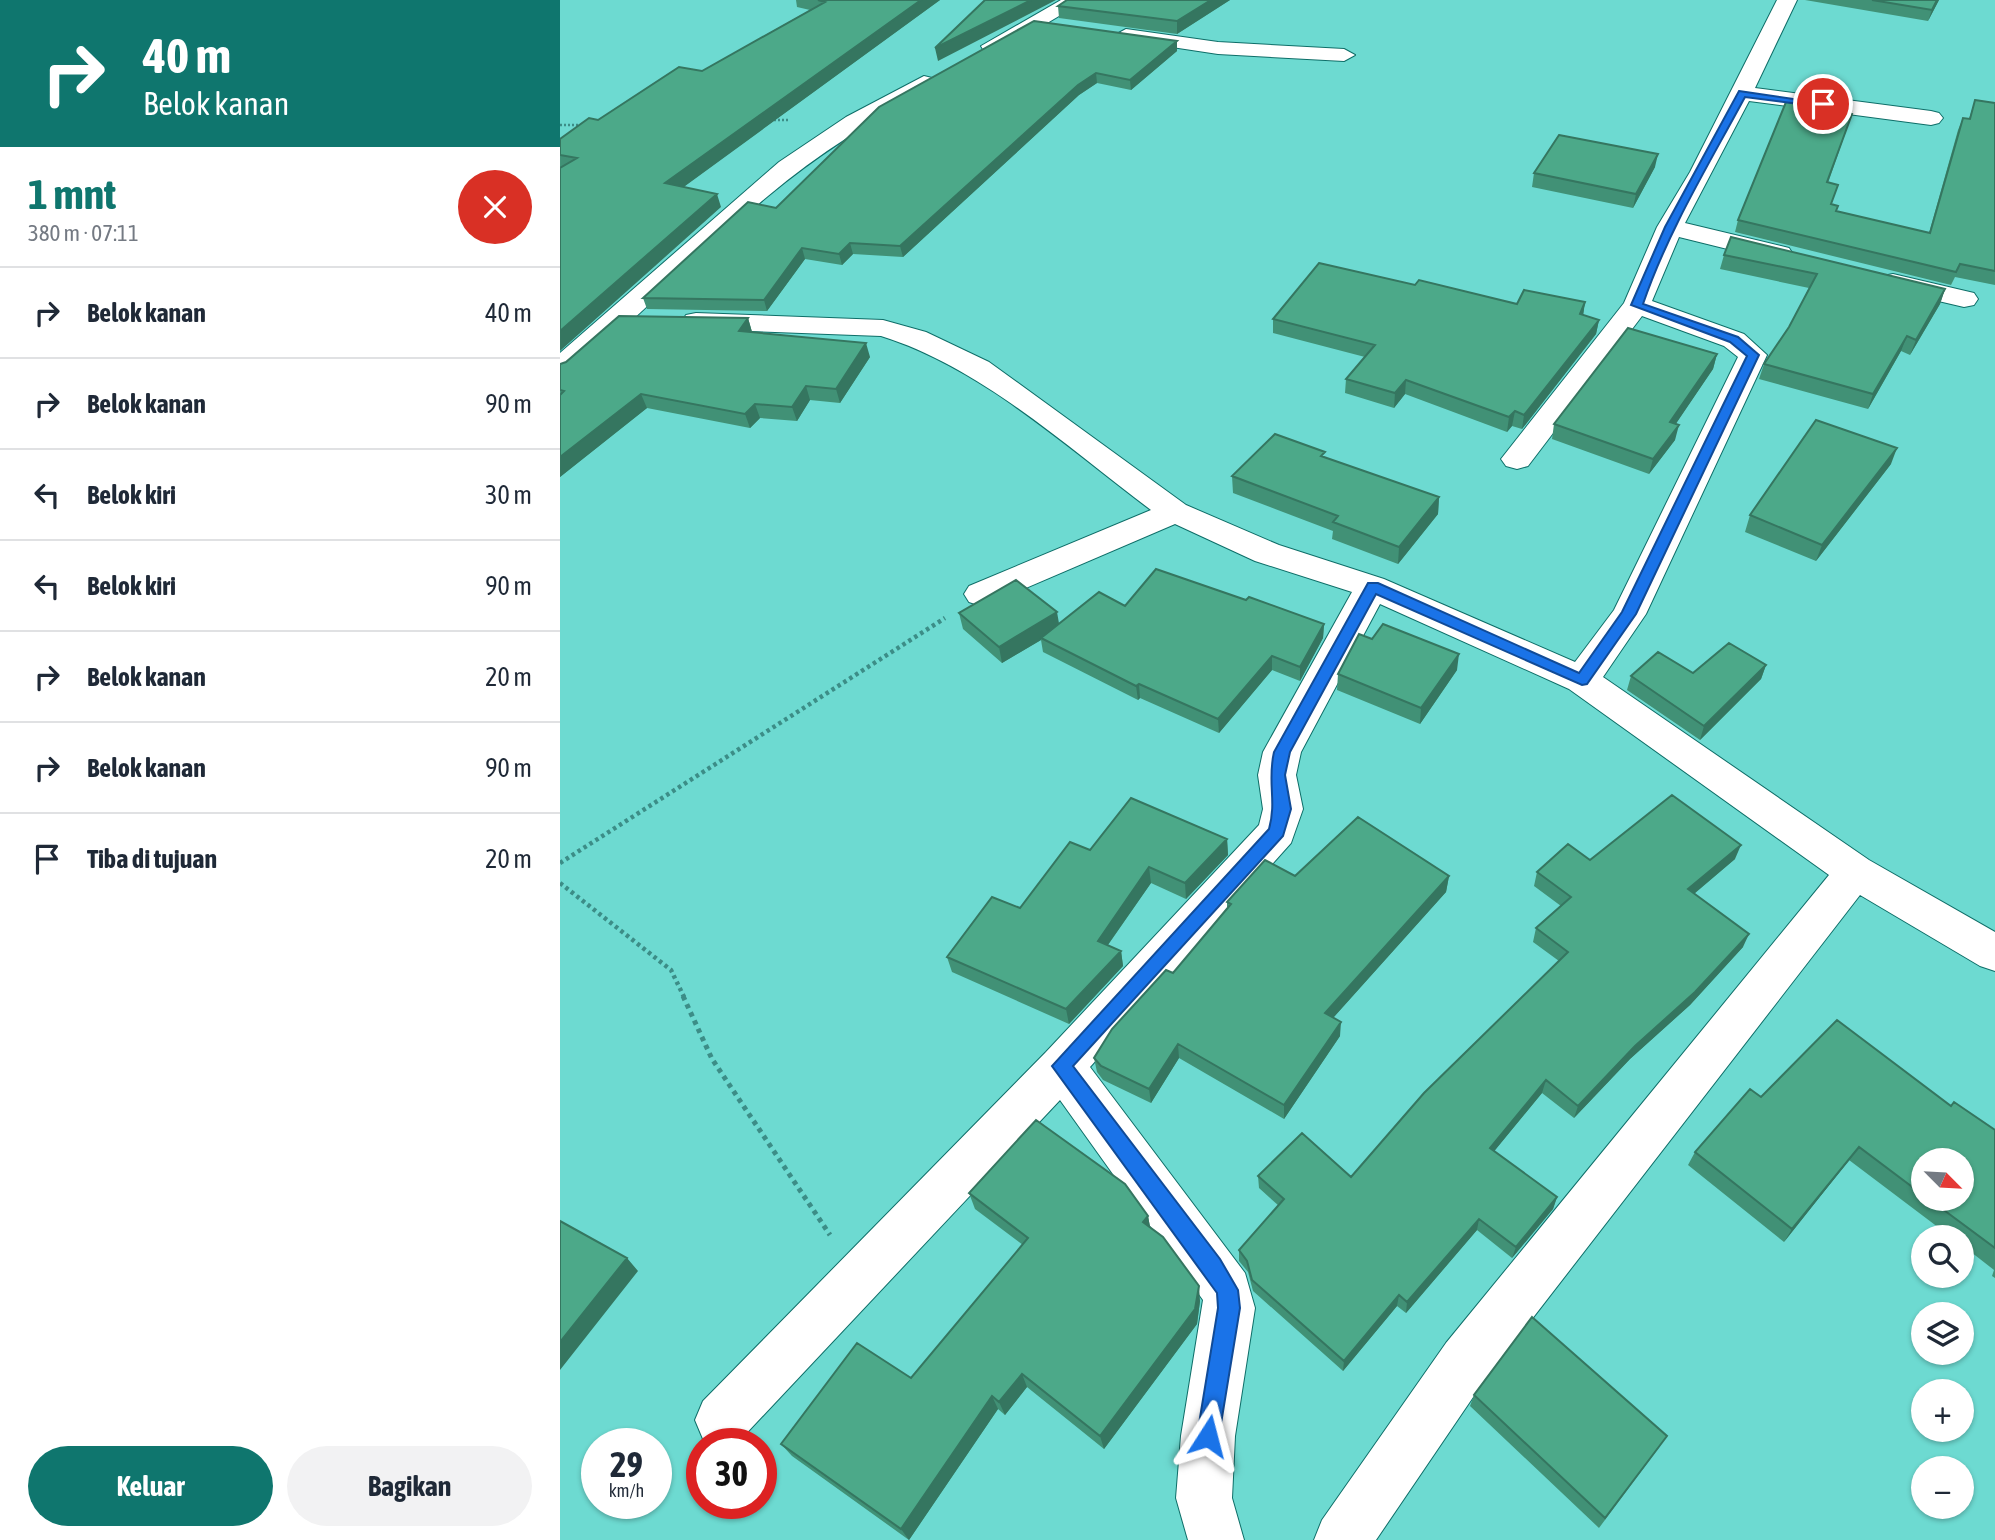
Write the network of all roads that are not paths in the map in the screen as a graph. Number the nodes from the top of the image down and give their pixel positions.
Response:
1 (1076, 0) edge
2 (1787, 0) edge
3 (1034, 23) junction
4 (1071, 28) edge
5 (1108, 33) edge
6 (975, 55) edge
7 (1345, 55) dead end
8 (939, 75) edge
9 (1742, 93) junction
10 (1931, 118) dead end
11 (1670, 227) junction
12 (1804, 260) edge
13 (1870, 276) edge
14 (1964, 299) dead end
15 (1637, 305) junction
16 (620, 320) junction
17 (560, 368) edge
18 (1517, 459) dead end
19 (1175, 512) junction
20 (1373, 587) junction
21 (981, 594) road end
22 (1582, 680) junction
23 (1856, 872) junction
24 (1995, 953) edge
25 (1062, 1066) junction
26 (722, 1420) dead end
27 (1216, 1540) edge
28 (1342, 1540) edge

1 - 3 street
2 - 9 street
3 - 4 street
3 - 6 street
5 - 7 street
8 - 16 street
9 - 10 street
9 - 11 street
11 - 12 street
11 - 15 street
13 - 14 street
15 - 18 street
15 - 22 street
16 - 17 street
16 - 19 street
19 - 20 street
19 - 21 street
20 - 22 street
20 - 25 street
22 - 23 street
23 - 24 street
23 - 28 street
25 - 26 street
25 - 27 street

